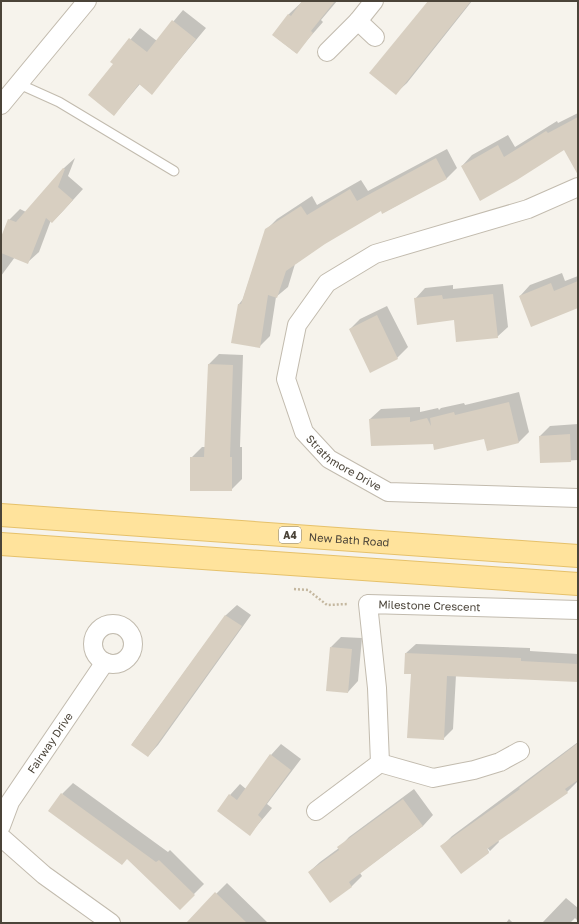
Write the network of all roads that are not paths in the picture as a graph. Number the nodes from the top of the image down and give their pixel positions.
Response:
1 (87, 1) edge
2 (374, 1) edge
3 (358, 21) junction
4 (375, 37) dead end
5 (327, 52) dead end
6 (19, 84) junction
7 (1, 105) edge
8 (174, 171) dead end
9 (578, 187) edge
10 (578, 498) edge
11 (1, 515) edge
12 (1, 544) edge
13 (578, 556) edge
14 (578, 584) edge
15 (578, 610) edge
16 (105, 662) dead end
17 (520, 751) dead end
18 (380, 762) junction
19 (316, 811) dead end
20 (1, 826) edge
21 (1, 837) edge
22 (110, 923) edge

1 - 6 street
2 - 3 street
3 - 4 street
3 - 5 street
6 - 7 street
6 - 8 lane
9 - 10 street, Strathmore Drive
11 - 13 main road, New Bath Road / A4
12 - 14 main road
15 - 18 street, Milestone Crescent
16 - 20 street, Fairway Drive
17 - 18 street
18 - 19 street
21 - 22 street

